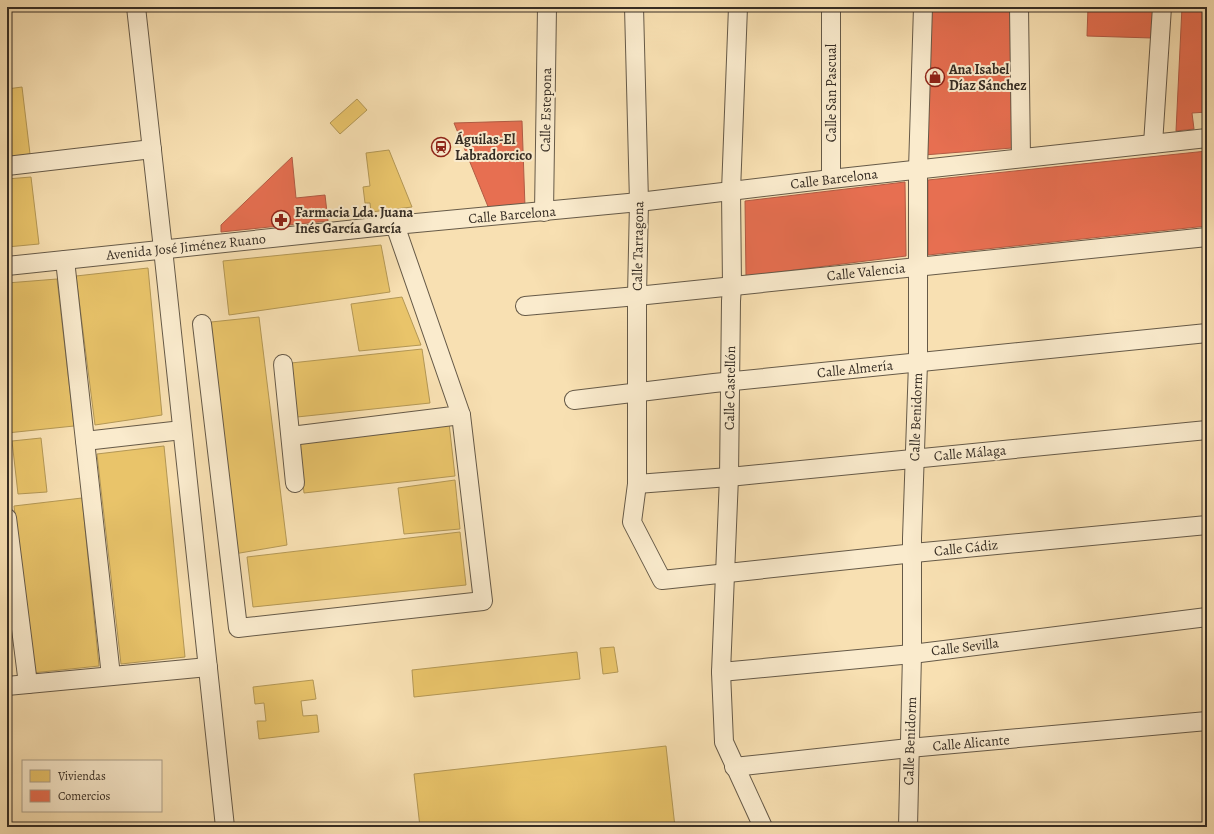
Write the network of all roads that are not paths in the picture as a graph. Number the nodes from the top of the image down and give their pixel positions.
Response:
1 (136, 7) edge
2 (547, 7) edge
3 (634, 7) edge
4 (738, 7) edge
5 (831, 7) edge
6 (923, 7) edge
7 (1019, 7) edge
8 (1162, 7) edge
9 (1207, 138) edge
10 (1153, 144) junction
11 (152, 149) junction
12 (1021, 158) junction
13 (7, 166) edge
14 (918, 169) junction
15 (831, 179) junction
16 (731, 191) junction
17 (639, 202) junction
18 (544, 212) junction
19 (460, 219) joint
20 (394, 225) junction
21 (1207, 236) edge
22 (163, 249) junction
23 (65, 260) junction
24 (7, 266) edge
25 (917, 267) junction
26 (732, 286) junction
27 (637, 296) junction
28 (525, 306) dead end
29 (202, 324) dead end
30 (1207, 333) edge
31 (918, 363) junction
32 (283, 364) dead end
33 (730, 381) junction
34 (636, 392) junction
35 (574, 400) dead end
36 (461, 414) junction
37 (182, 430) junction
38 (1207, 430) edge
39 (291, 436) junction
40 (85, 441) junction
41 (914, 458) junction
42 (729, 477) junction
43 (295, 484) dead end
44 (637, 484) junction
45 (7, 518) edge
46 (1207, 525) edge
47 (912, 554) junction
48 (725, 573) junction
49 (1207, 616) edge
50 (912, 654) junction
51 (208, 667) junction
52 (721, 672) junction
53 (111, 676) junction
54 (28, 684) junction
55 (7, 686) edge
56 (1207, 721) edge
57 (909, 748) junction
58 (734, 767) junction
59 (225, 827) edge
60 (763, 827) edge
61 (908, 827) edge

1 - 11 street
2 - 18 street, Calle Estepona
3 - 17 street, Calle Tarragona
4 - 16 street, Calle Castellón
5 - 15 street, Calle San Pascual
6 - 14 street, Calle Benidorm
7 - 12 street
8 - 10 street
9 - 10 street, Calle Barcelona
10 - 12 street, Calle Barcelona
11 - 13 street
11 - 22 street
12 - 14 street, Calle Barcelona
14 - 15 street, Calle Barcelona
14 - 25 street, Calle Benidorm
15 - 16 street, Calle Barcelona
16 - 17 street, Calle Barcelona
16 - 26 street, Calle Castellón
17 - 18 street, Calle Barcelona
17 - 27 street, Calle Tarragona
18 - 19 street, Calle Barcelona
19 - 20 street, Avenida José Jiménez Ruano
20 - 22 street, Avenida José Jiménez Ruano
20 - 36 street
21 - 25 street, Calle Valencia
22 - 23 street, Avenida José Jiménez Ruano
22 - 37 street
23 - 24 street, Avenida José Jiménez Ruano
23 - 40 street
25 - 26 street, Calle Valencia
25 - 31 street, Calle Benidorm
26 - 27 street, Calle Valencia
26 - 33 street, Calle Castellón
27 - 28 street, Calle Valencia
27 - 34 street, Calle Tarragona
29 - 36 street
30 - 31 street, Calle Almería
31 - 33 street, Calle Almería
31 - 41 street, Calle Benidorm
32 - 39 street
33 - 34 street, Calle Almería
33 - 42 street, Calle Castellón
34 - 35 street, Calle Almería
34 - 44 street, Calle Tarragona
36 - 39 street
37 - 40 street
37 - 51 street
38 - 41 street, Calle Málaga
39 - 43 street
40 - 53 street
41 - 42 street, Calle Málaga
41 - 47 street, Calle Benidorm
42 - 44 street, Calle Málaga
42 - 48 street, Calle Castellón
44 - 48 street, Calle Tarragona
45 - 54 street
46 - 47 street, Calle Cádiz
47 - 48 street, Calle Cádiz
47 - 50 street, Calle Benidorm
48 - 52 street, Calle Castellón
49 - 50 street, Calle Sevilla
50 - 52 street, Calle Sevilla
50 - 57 street, Calle Benidorm
51 - 53 street
51 - 59 street
52 - 58 street, Calle Castellón
53 - 54 street
54 - 55 street
56 - 57 street, Calle Alicante
57 - 58 street, Calle Alicante
57 - 61 street, Calle Benidorm
58 - 60 street, Calle Castellón

